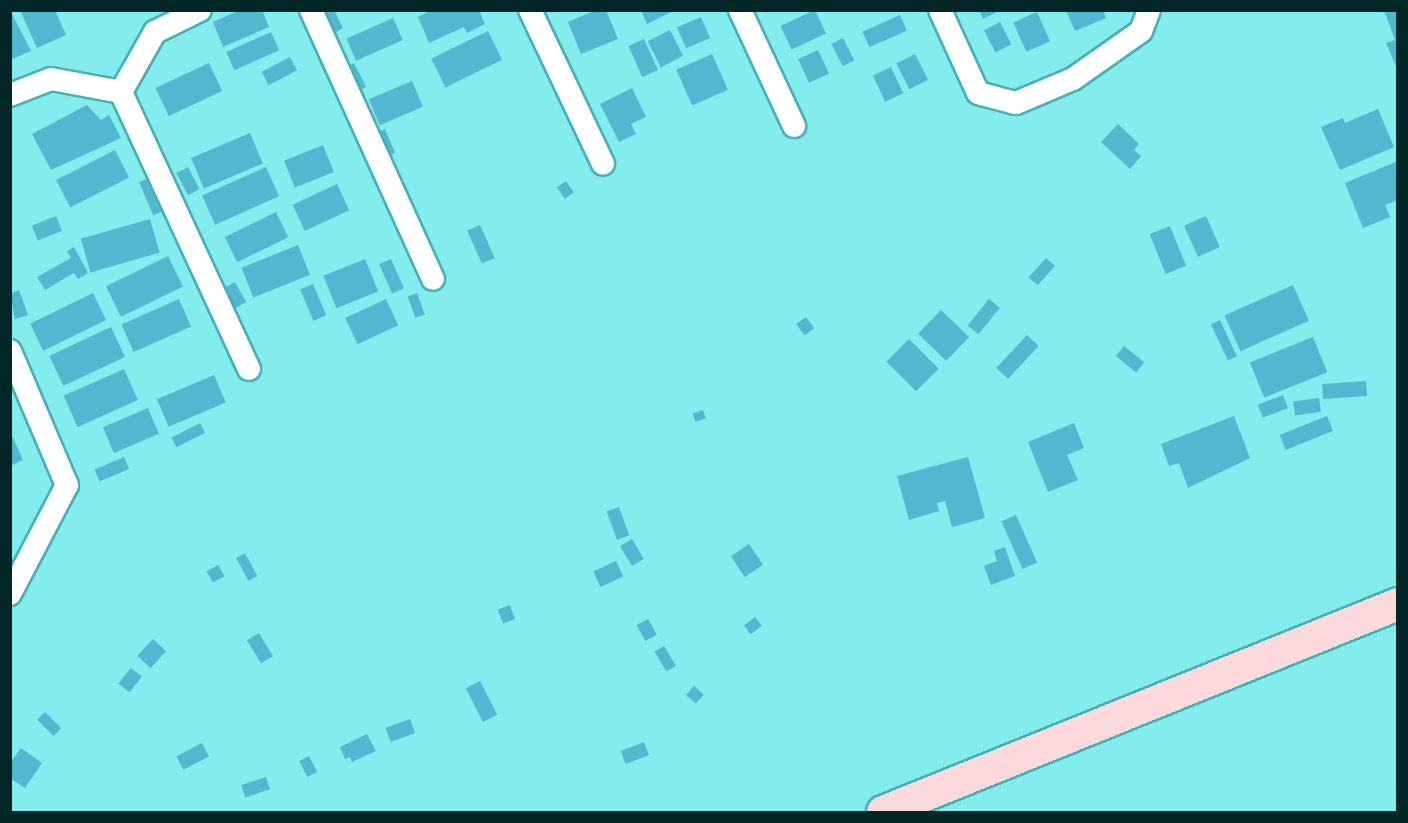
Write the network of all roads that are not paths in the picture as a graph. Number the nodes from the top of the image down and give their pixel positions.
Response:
1 (200, 10) edge
2 (311, 10) edge
3 (530, 10) edge
4 (740, 10) edge
5 (940, 10) edge
6 (1149, 10) edge
7 (121, 92) junction
8 (10, 95) edge
9 (794, 126) dead end
10 (603, 164) dead end
11 (433, 279) dead end
12 (10, 351) edge
13 (249, 369) dead end
14 (10, 594) edge
15 (1398, 604) edge
16 (883, 813) edge

1 - 7 street
2 - 11 street
3 - 10 street
4 - 9 street
5 - 6 street
7 - 8 street
7 - 13 street
12 - 14 street
15 - 16 main road

